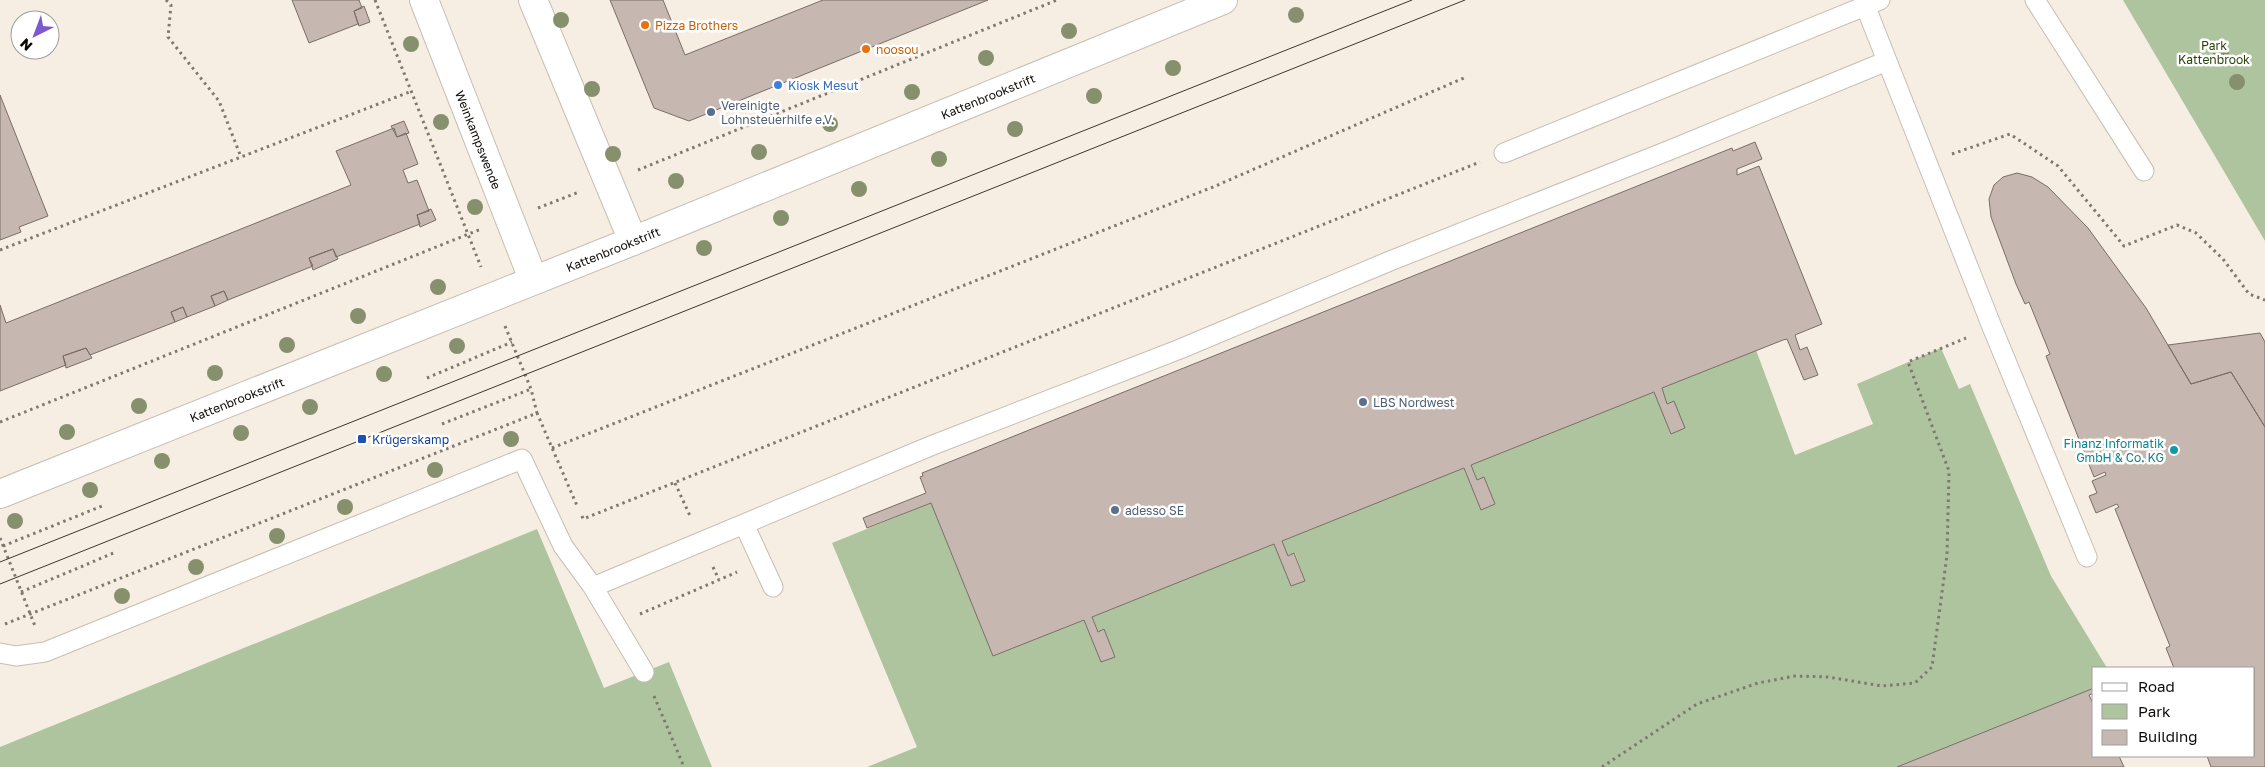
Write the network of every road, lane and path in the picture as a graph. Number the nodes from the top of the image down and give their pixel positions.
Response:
1 (166, 0) edge
2 (376, 0) edge
3 (424, 0) edge
4 (533, 0) edge
5 (1221, 0) edge
6 (2035, 0) edge
7 (1870, 2) edge
8 (1887, 61) junction
9 (1466, 77) dead end
10 (412, 91) junction
11 (1504, 153) joint
12 (241, 157) junction
13 (1927, 162) junction
14 (2144, 171) dead end
15 (633, 241) junction
16 (0, 250) edge
17 (533, 279) junction
18 (492, 295) junction
19 (2265, 300) edge
20 (1992, 327) junction
21 (512, 342) junction
22 (428, 378) dead end
23 (531, 388) junction
24 (537, 413) junction
25 (442, 424) dead end
26 (553, 448) junction
27 (0, 494) edge
28 (102, 506) dead end
29 (744, 524) junction
30 (0, 538) edge
31 (3, 546) junction
32 (116, 552) dead end
33 (2087, 557) dead end
34 (761, 561) junction
35 (593, 587) junction
36 (773, 587) dead end
37 (21, 592) junction
38 (30, 614) junction
39 (616, 624) junction
40 (0, 626) edge
41 (45, 652) junction
42 (0, 653) edge
43 (644, 672) joint
44 (684, 767) edge
45 (1602, 767) edge

1 - 12 path
2 - 10 path
3 - 17 main road, Weinkampswende
4 - 15 main road
5 - 15 main road, Kattenbrookstrift
6 - 14 lane
7 - 8 lane
7 - 11 lane
8 - 13 lane
8 - 29 lane
9 - 26 path
10 - 12 path
10 - 18 path
11 - 26 path
12 - 16 path
13 - 19 path
13 - 20 lane
15 - 17 main road, Kattenbrookstrift
17 - 18 main road, Kattenbrookstrift
18 - 21 path
18 - 27 main road, Kattenbrookstrift
20 - 33 lane
20 - 45 path
21 - 22 path
21 - 23 path
23 - 24 path
23 - 25 path
24 - 26 path
24 - 38 path
28 - 31 path
29 - 34 lane
29 - 35 lane
30 - 31 path
31 - 37 path
32 - 37 path
34 - 36 lane
34 - 39 path
35 - 39 lane
35 - 41 lane
37 - 38 path
38 - 40 path
38 - 41 path
39 - 43 lane
41 - 42 lane
43 - 44 path

